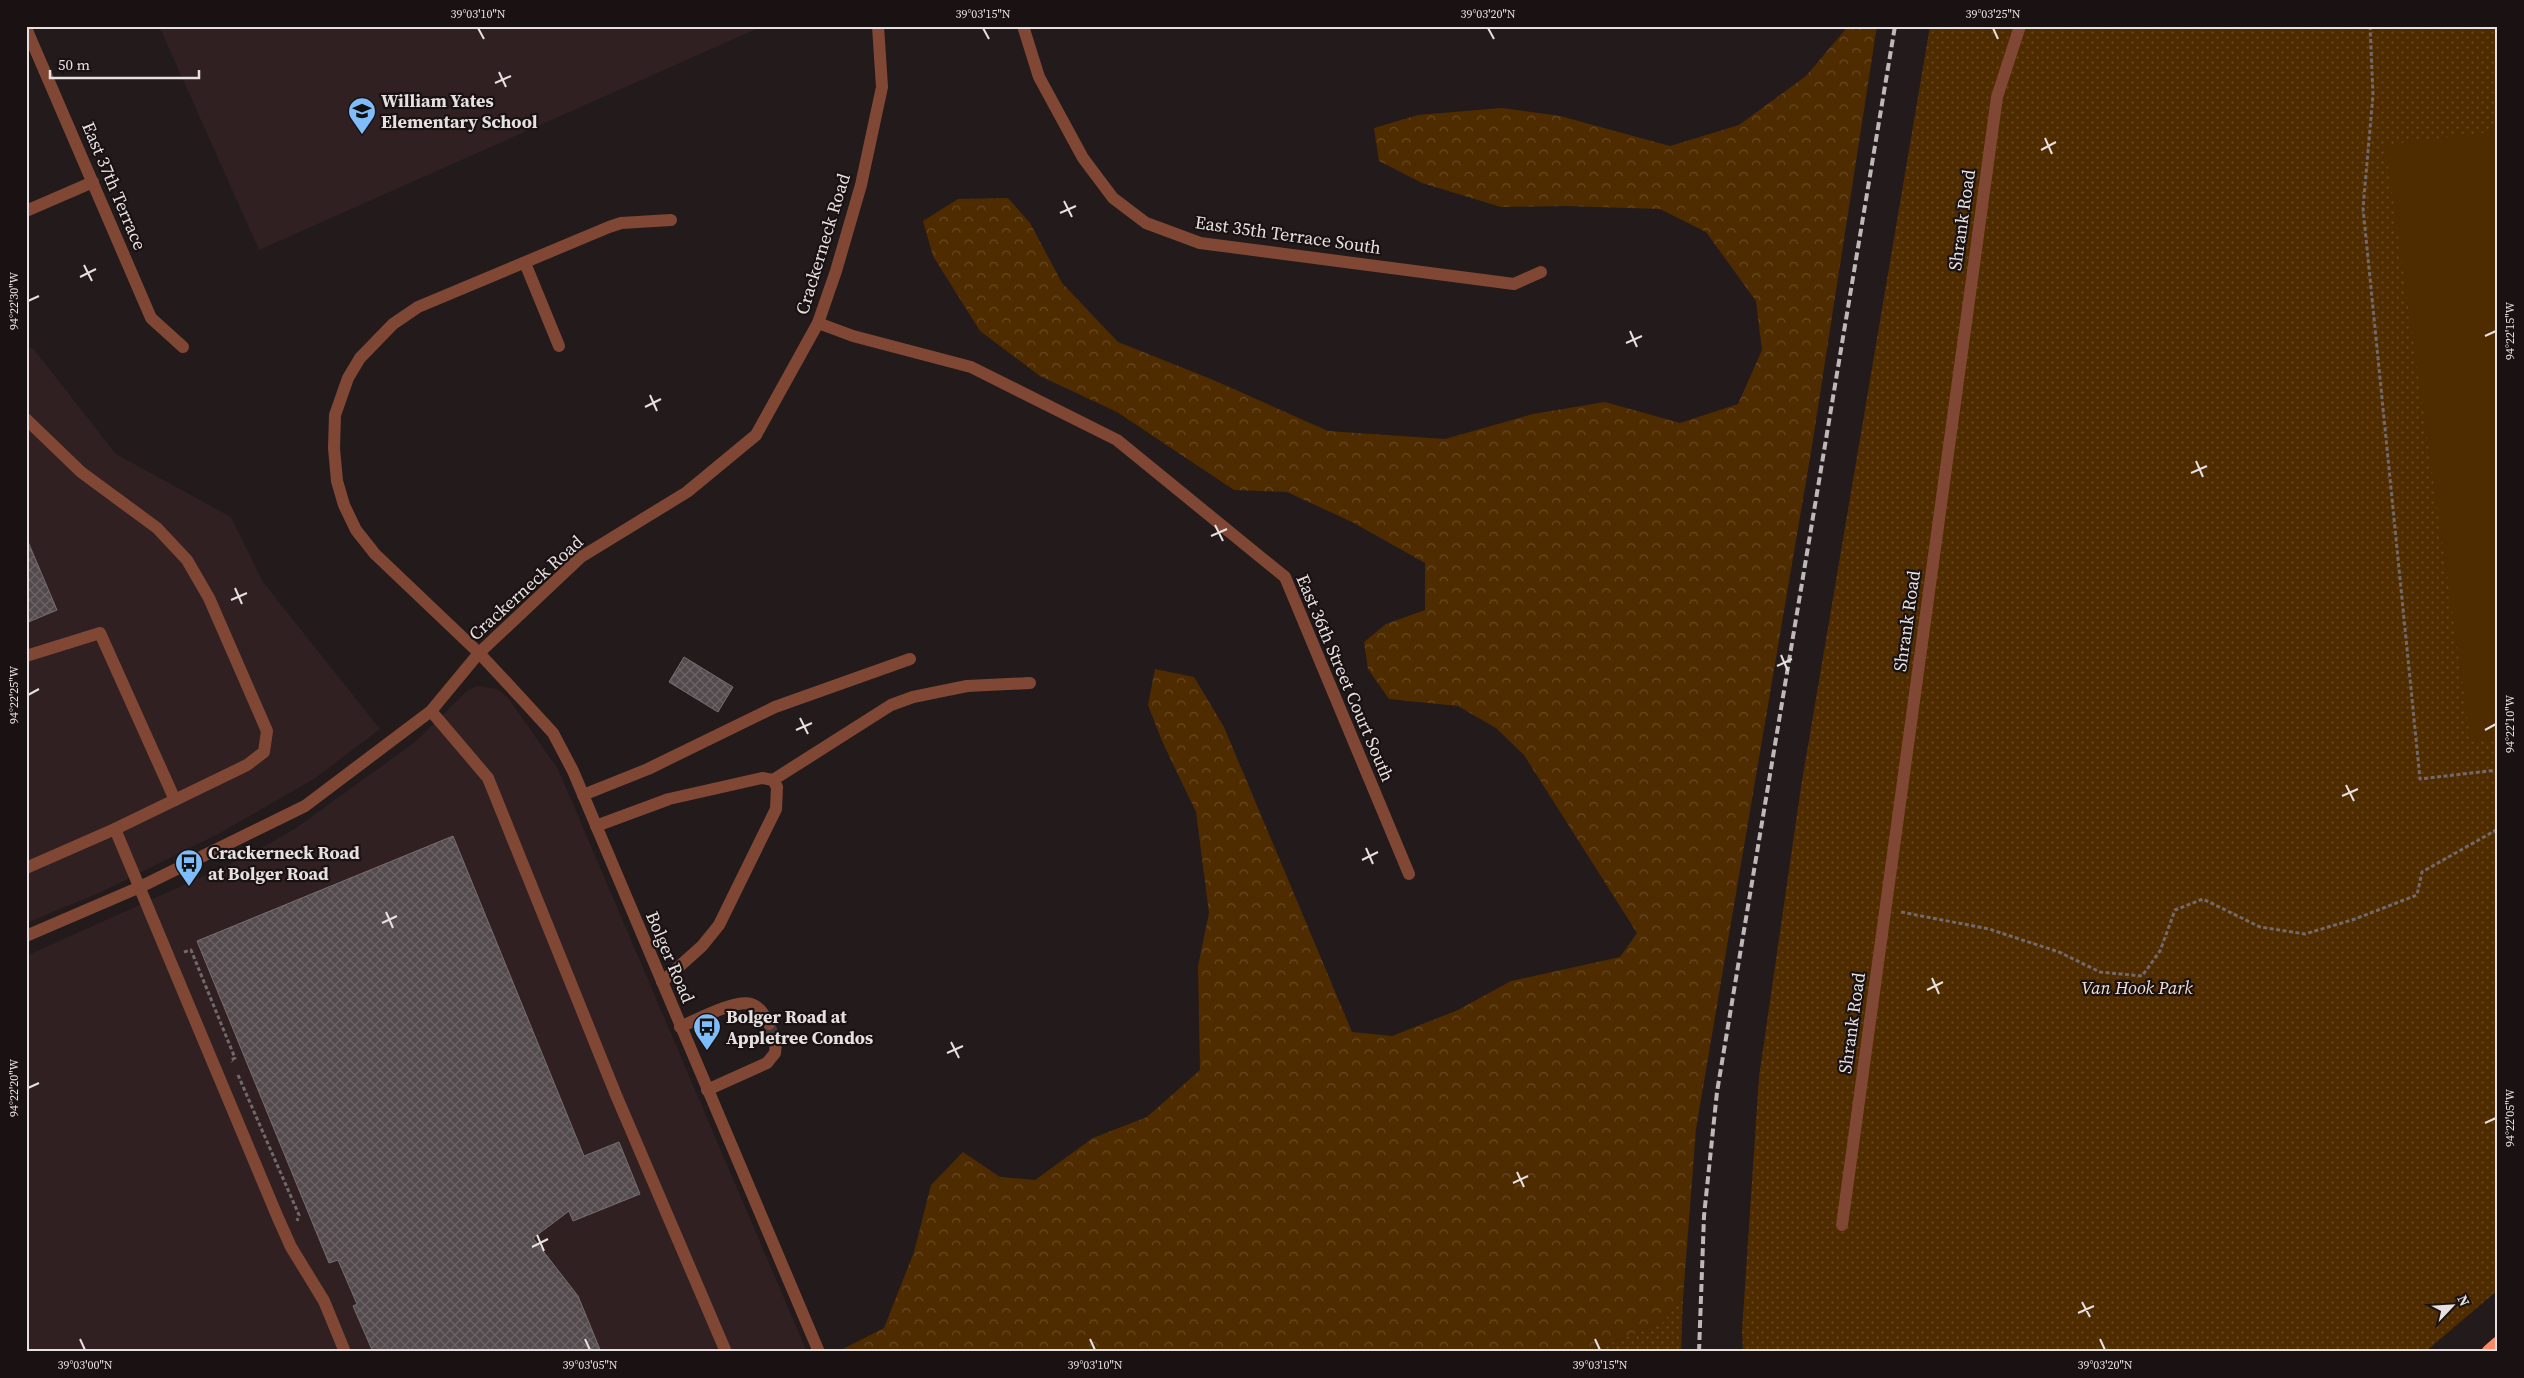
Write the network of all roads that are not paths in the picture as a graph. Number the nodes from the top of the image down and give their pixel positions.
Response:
1 (878, 26) edge
2 (1022, 26) edge
3 (2020, 26) edge
4 (26, 28) edge
5 (93, 182) junction
6 (26, 211) edge
7 (671, 220) dead end
8 (525, 263) junction
9 (1541, 272) dead end
10 (818, 323) junction
11 (559, 346) dead end
12 (183, 347) dead end
13 (26, 419) edge
14 (479, 653) junction
15 (26, 656) edge
16 (910, 659) dead end
17 (1030, 684) dead end
18 (431, 711) junction
19 (773, 780) junction
20 (583, 795) junction
21 (175, 800) junction
22 (596, 826) junction
23 (115, 829) junction
24 (26, 868) edge
25 (1409, 874) dead end
26 (140, 887) junction
27 (26, 936) edge
28 (662, 982) junction
29 (770, 1024) tunnel mouth
30 (680, 1027) junction
31 (776, 1043) dead end
32 (707, 1090) junction
33 (1842, 1225) dead end
34 (2498, 1344) edge
35 (345, 1352) edge
36 (726, 1352) edge
37 (819, 1352) edge
38 (2489, 1352) edge

1 - 10 street, Crackerneck Road
2 - 9 street, East 35th Terrace South
3 - 33 street, Shrank Road
4 - 5 street, East 37th Terrace
5 - 6 street
5 - 12 street, East 37th Terrace
7 - 8 street, Bolger Road
8 - 11 street
8 - 14 street, Bolger Road
10 - 14 street, Crackerneck Road
10 - 25 street, East 36th Street Court South
13 - 21 street
14 - 18 street, Crackerneck Road
14 - 20 street, Bolger Road
15 - 21 street
16 - 20 street
17 - 19 street
18 - 26 street, Crackerneck Road
18 - 36 street
19 - 22 street
19 - 28 street
20 - 22 street, Bolger Road
21 - 23 street
22 - 28 street, Bolger Road
23 - 24 street
23 - 26 street
26 - 27 street, Crackerneck Road
26 - 35 street
28 - 30 street, Bolger Road
29 - 30 street
30 - 32 street, Bolger Road
31 - 32 street
32 - 37 street, Bolger Road
34 - 38 highway

